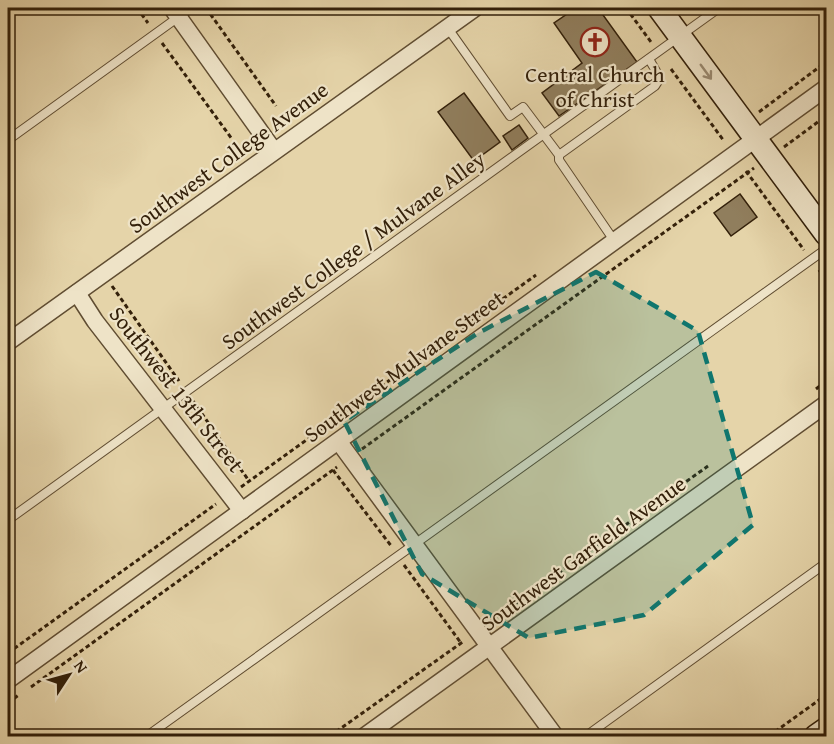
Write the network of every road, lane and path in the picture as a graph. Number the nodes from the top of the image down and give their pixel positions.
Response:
1 (137, 8) edge
2 (206, 8) edge
3 (475, 8) edge
4 (659, 8) edge
5 (719, 8) edge
6 (181, 11) edge
7 (447, 27) junction
8 (156, 34) junction
9 (680, 36) junction
10 (649, 59) junction
11 (826, 62) edge
12 (826, 88) edge
13 (276, 106) dead end
14 (826, 116) edge
15 (543, 135) junction
16 (232, 139) dead end
17 (8, 140) edge
18 (757, 140) junction
19 (724, 141) dead end
20 (274, 151) junction
21 (559, 155) junction
22 (826, 234) edge
23 (615, 242) junction
24 (826, 249) edge
25 (104, 274) junction
26 (537, 274) dead end
27 (77, 293) junction
28 (8, 342) edge
29 (826, 381) edge
30 (186, 392) junction
31 (807, 395) dead end
32 (826, 404) edge
33 (162, 409) junction
34 (339, 441) junction
35 (351, 457) junction
36 (710, 465) dead end
37 (249, 481) junction
38 (230, 495) junction
39 (242, 511) junction
40 (8, 520) edge
41 (415, 545) junction
42 (826, 563) edge
43 (478, 631) junction
44 (490, 648) junction
45 (8, 653) edge
46 (8, 680) edge
47 (826, 695) edge
48 (8, 703) edge
49 (826, 729) edge
50 (147, 736) edge
51 (330, 736) edge
52 (365, 736) edge
53 (555, 736) edge
54 (586, 736) edge
55 (769, 736) edge
56 (816, 736) edge

1 - 8 path
2 - 13 path
3 - 7 street, Southwest College Avenue
4 - 9 main road
5 - 9 lane, Southwest College / Mulvane Alley
6 - 8 lane
6 - 20 street
7 - 15 lane
7 - 20 street, Southwest College Avenue
8 - 16 path
8 - 17 lane
9 - 10 lane, Southwest College / Mulvane Alley
9 -> 18 main road
10 - 15 lane, Southwest College / Mulvane Alley
10 - 21 lane
11 - 18 path
12 - 18 street, Southwest Mulvane Street
14 - 18 path
15 - 21 lane
15 - 30 lane, Southwest College / Mulvane Alley
18 - 19 path
18 - 22 main road
18 - 23 street, Southwest Mulvane Street
18 - 35 path
20 - 25 street, Southwest College Avenue
21 - 23 lane
23 - 34 street, Southwest Mulvane Street
24 - 41 lane
25 - 27 street, Southwest College Avenue
25 - 30 path
26 - 37 path
27 - 28 street, Southwest College Avenue
27 - 33 street, Southwest 13th Street
29 - 31 path
30 - 33 lane, Southwest College / Mulvane Alley
30 - 37 path
32 - 44 street, Southwest Garfield Avenue
33 - 38 street, Southwest 13th Street
33 - 40 lane, Southwest College / Mulvane Alley
34 - 35 street
34 - 39 street, Southwest Mulvane Street
35 - 41 street
35 - 48 path
36 - 43 path
37 - 38 path
38 - 39 street, Southwest 13th Street
38 - 45 path
39 - 46 street, Southwest Mulvane Street
41 - 43 street
41 - 50 lane
42 - 54 lane
43 - 44 street
43 - 51 path
44 - 52 street, Southwest Garfield Avenue
44 - 53 street
47 - 55 path
49 - 56 main road

